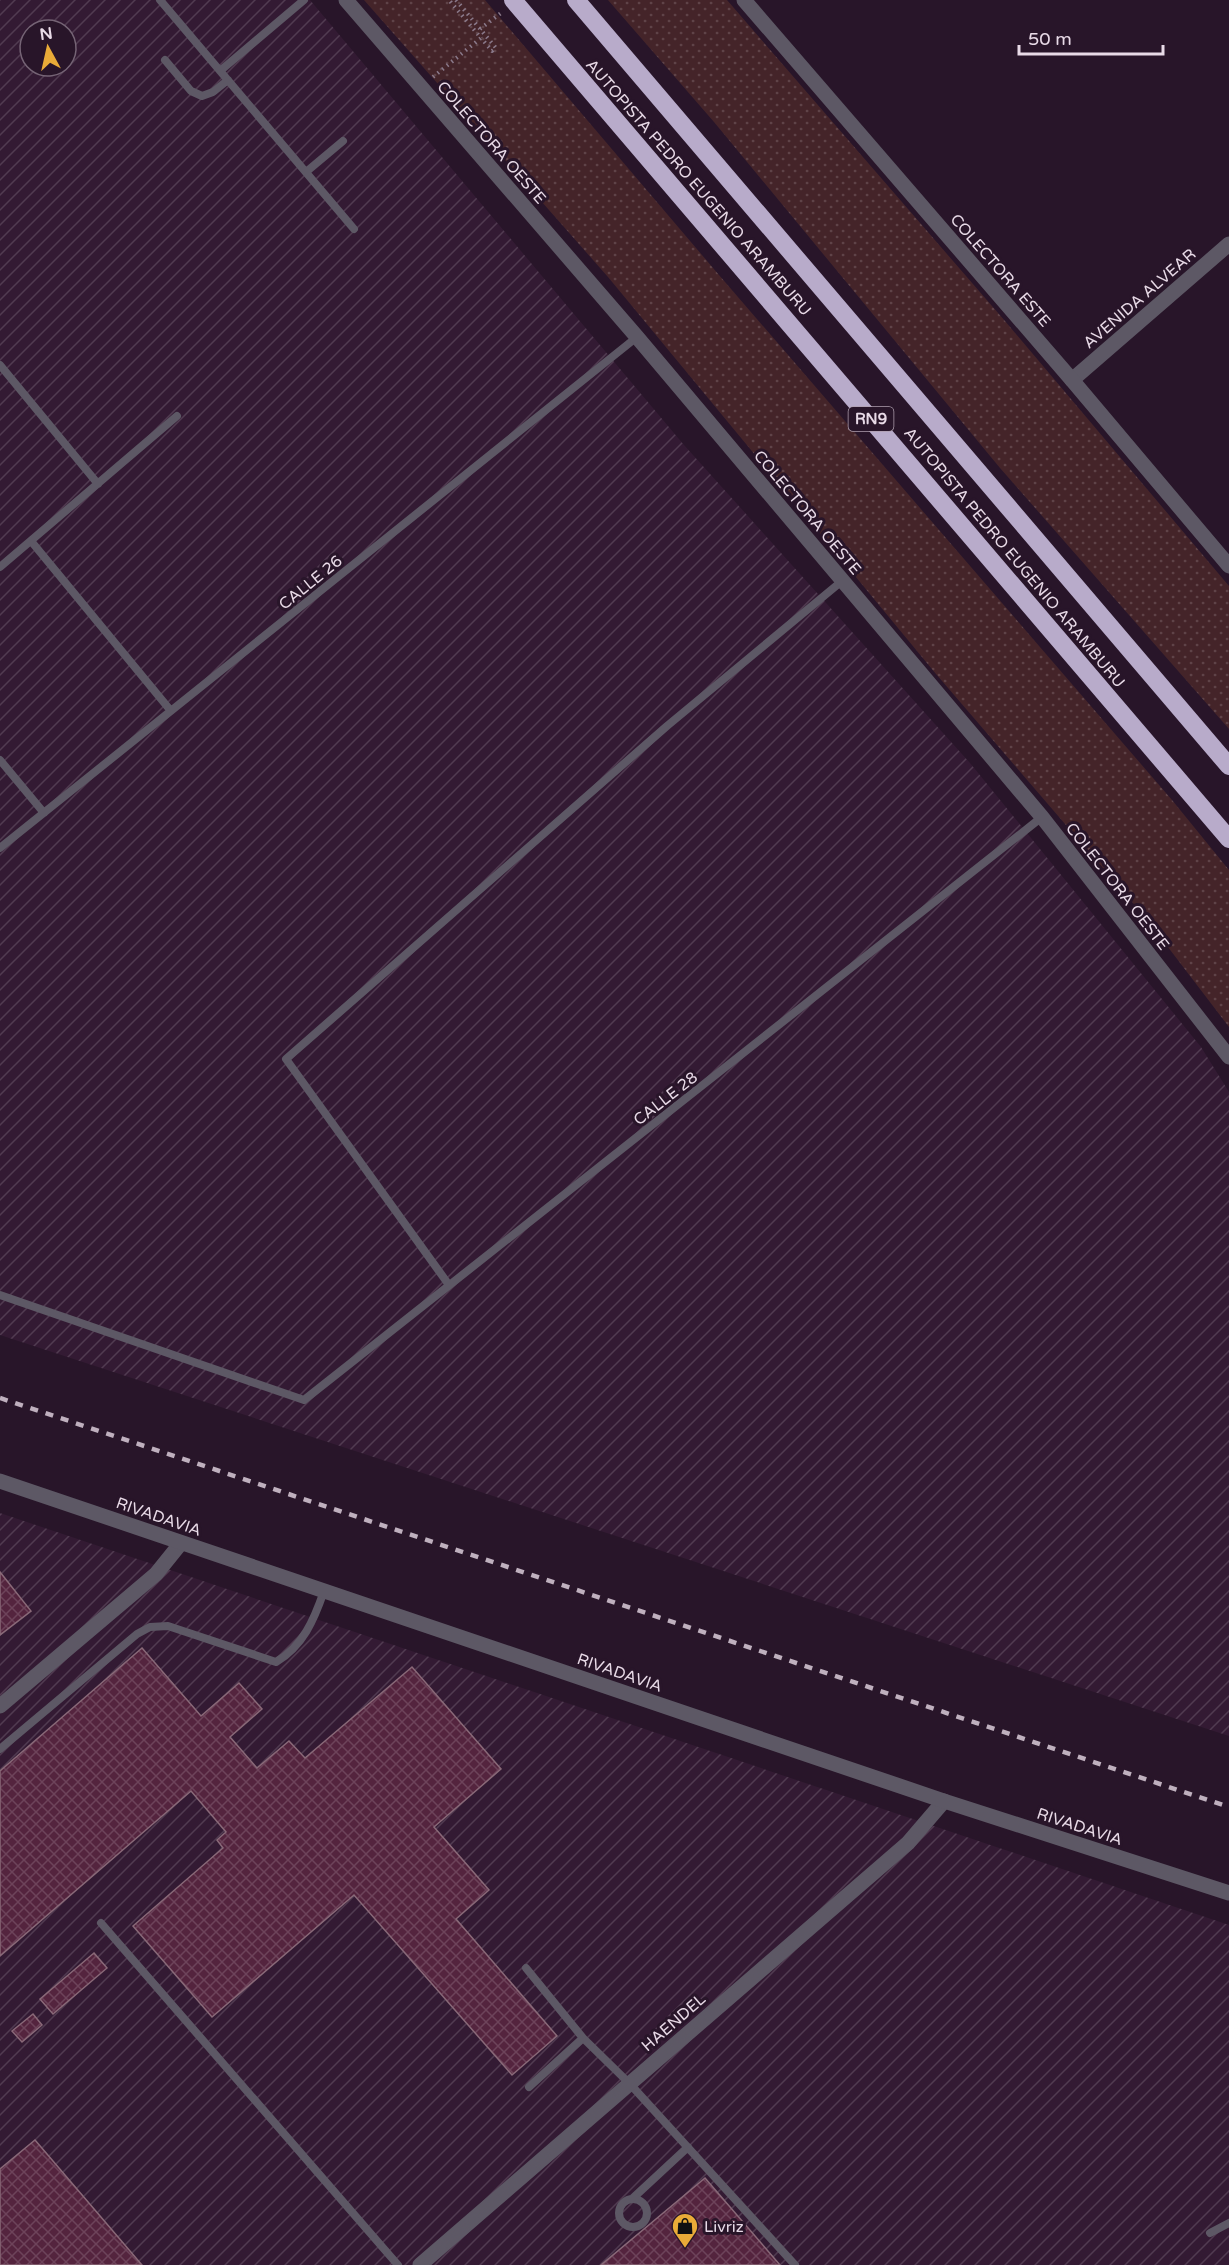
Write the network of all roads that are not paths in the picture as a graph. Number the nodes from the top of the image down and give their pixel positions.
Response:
1 (160, 0) edge
2 (304, 0) edge
3 (346, 0) edge
4 (576, 0) edge
5 (744, 0) edge
6 (510, 4) edge
7 (165, 60) dead end
8 (220, 71) junction
9 (228, 80) junction
10 (343, 141) dead end
11 (306, 172) junction
12 (354, 230) dead end
13 (1229, 244) edge
14 (637, 338) junction
15 (0, 365) edge
16 (1072, 380) junction
17 (177, 416) dead end
18 (99, 484) junction
19 (31, 541) junction
20 (1229, 566) edge
21 (0, 567) edge
22 (842, 581) junction
23 (171, 711) junction
24 (0, 760) edge
25 (1229, 766) edge
26 (44, 813) junction
27 (1042, 818) junction
28 (1229, 839) edge
29 (0, 848) edge
30 (1229, 1057) edge
31 (449, 1285) junction
32 (0, 1295) edge
33 (0, 1481) edge
34 (181, 1543) junction
35 (324, 1591) junction
36 (0, 1706) edge
37 (0, 1749) edge
38 (944, 1801) junction
39 (1229, 1893) edge
40 (101, 1923) dead end
41 (526, 1968) dead end
42 (583, 2038) junction
43 (630, 2084) junction
44 (529, 2087) dead end
45 (688, 2147) junction
46 (633, 2198) dead end
47 (1229, 2223) edge
48 (1210, 2233) dead end
49 (398, 2265) edge
50 (420, 2265) edge
51 (795, 2265) edge

1 - 8 lane
2 - 8 lane
3 - 14 street, COLECTORA OESTE
4 - 25 highway, AUTOPISTA PEDRO EUGENIO ARAMBURU / RN9
5 - 16 street, COLECTORA ESTE
6 - 28 highway, AUTOPISTA PEDRO EUGENIO ARAMBURU / RN9
7 - 9 lane
8 - 9 lane
9 - 11 lane
10 - 11 lane
11 - 12 lane
13 - 16 street, AVENIDA ALVEAR
14 - 22 street, COLECTORA OESTE
14 - 23 lane, CALLE 26
15 - 18 lane
16 - 20 street, COLECTORA ESTE
17 - 18 lane
18 - 19 lane
19 - 21 lane
19 - 23 lane
22 - 27 street, COLECTORA OESTE
22 - 31 lane
23 - 26 lane, CALLE 26
24 - 26 lane
26 - 29 lane, CALLE 26
27 - 30 street, COLECTORA OESTE
27 - 31 lane, CALLE 28
31 - 32 lane, CALLE 28
33 - 34 street, RIVADAVIA
34 - 35 street, RIVADAVIA
34 - 36 street
35 - 37 lane
35 - 38 street, RIVADAVIA
38 - 39 street, RIVADAVIA
38 - 43 street, HAENDEL
40 - 49 lane
41 - 42 lane
42 - 43 lane
42 - 44 lane
43 - 45 lane
43 - 50 street, HAENDEL
45 - 46 lane
45 - 51 lane
47 - 48 lane

